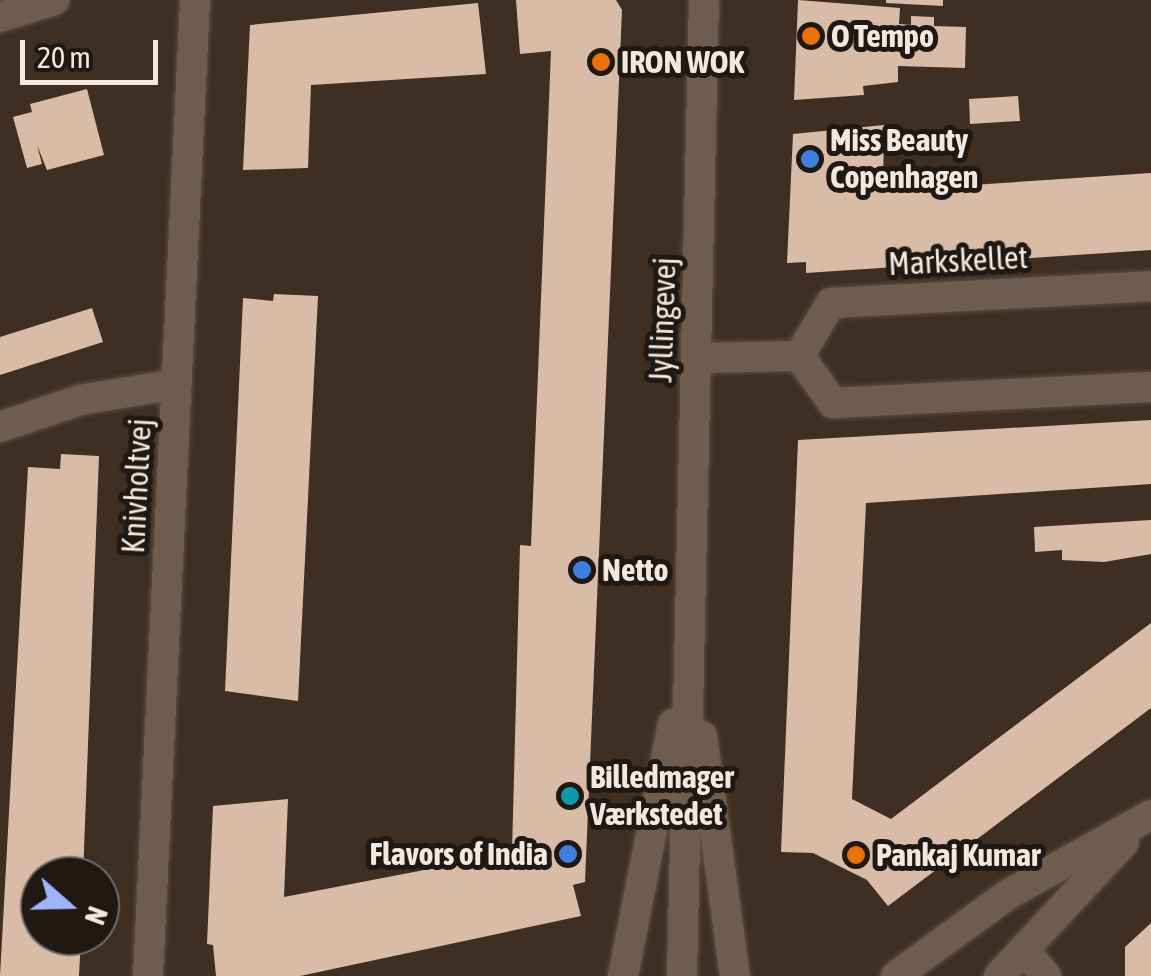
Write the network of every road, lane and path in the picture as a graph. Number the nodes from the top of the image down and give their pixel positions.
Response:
1 (54, 0) edge
2 (196, 0) edge
3 (704, 0) edge
4 (0, 17) edge
5 (1151, 286) edge
6 (799, 356) junction
7 (696, 358) junction
8 (177, 384) junction
9 (1151, 387) edge
10 (0, 427) edge
11 (689, 643) junction
12 (1145, 820) edge
13 (1025, 951) junction
14 (148, 976) edge
15 (623, 976) edge
16 (682, 976) edge
17 (735, 976) edge
18 (896, 976) edge
19 (999, 976) edge
20 (1046, 976) edge

1 - 4 street
2 - 8 street, Knivholtvej
3 - 7 street, Jyllingevej
5 - 6 street, Markskellet
6 - 7 street
6 - 9 street
7 - 11 street, Jyllingevej
8 - 10 street
8 - 14 street, Knivholtvej
11 - 15 street
11 - 16 street, Jyllingevej
11 - 17 street, Jyllingevej
12 - 13 street
12 - 18 street
13 - 19 street
13 - 20 street

